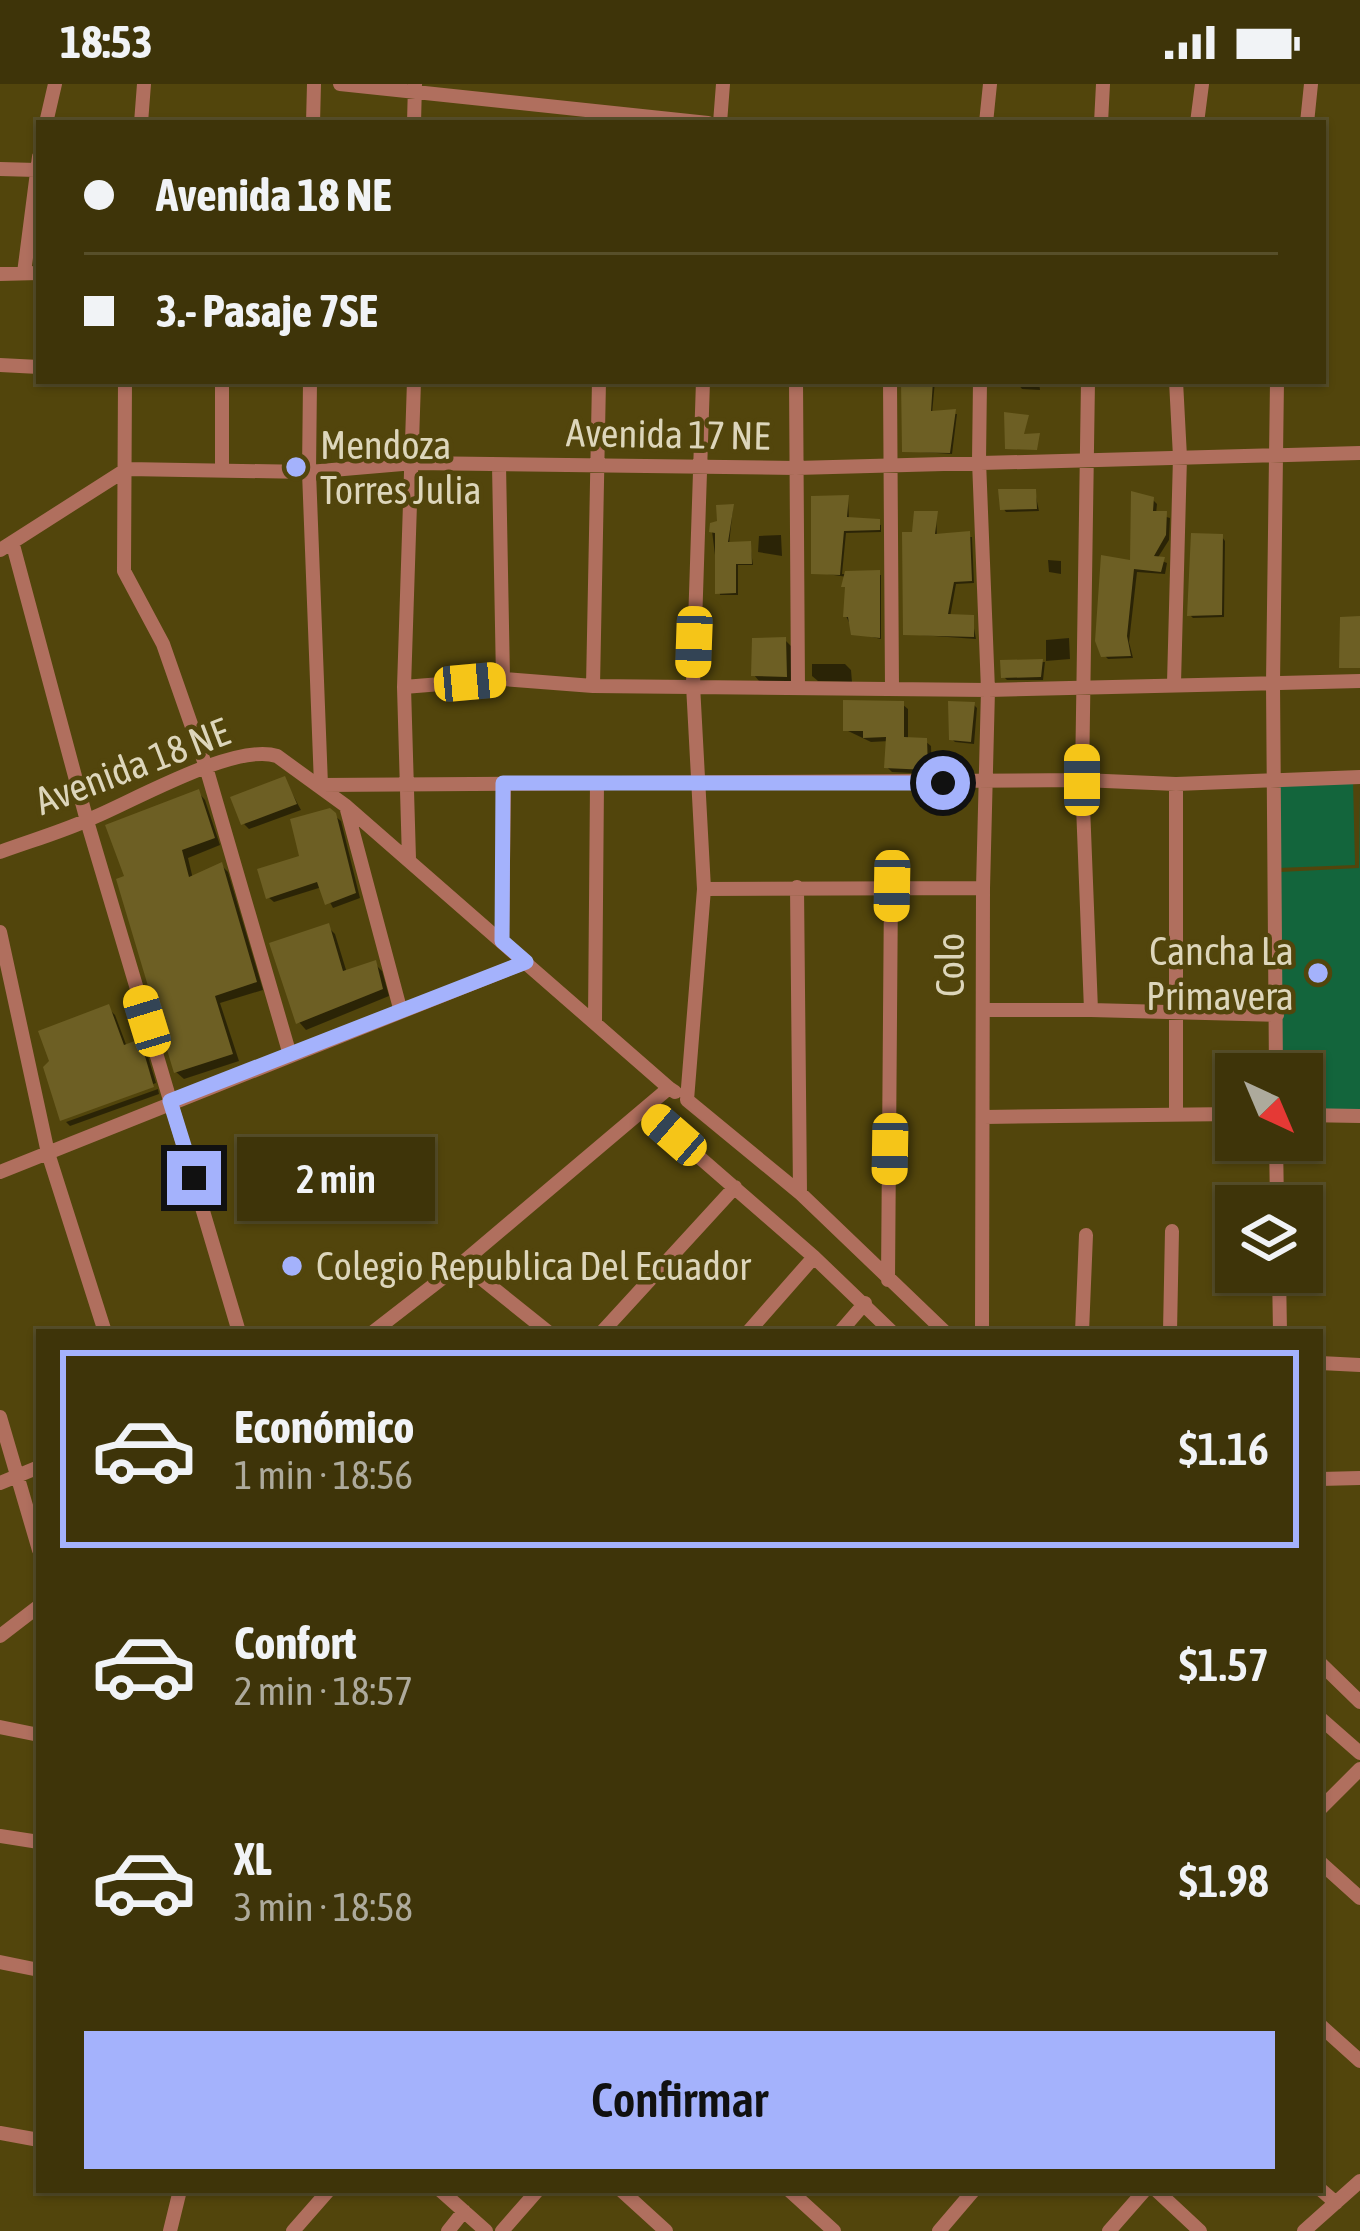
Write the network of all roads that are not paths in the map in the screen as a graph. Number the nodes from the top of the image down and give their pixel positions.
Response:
1 (55, 84) edge
2 (144, 84) edge
3 (314, 84) edge
4 (340, 84) edge
5 (723, 84) edge
6 (990, 84) edge
7 (1103, 84) edge
8 (1202, 84) edge
9 (1311, 84) edge
10 (415, 89) edge
11 (598, 118) edge
12 (47, 120) edge
13 (141, 120) edge
14 (314, 120) edge
15 (414, 120) edge
16 (642, 120) edge
17 (720, 120) edge
18 (986, 120) edge
19 (1101, 120) edge
20 (1197, 120) edge
21 (1306, 120) edge
22 (36, 163) edge
23 (0, 169) edge
24 (36, 200) edge
25 (32, 273) edge
26 (0, 274) edge
27 (0, 365) edge
28 (36, 367) edge
29 (125, 384) edge
30 (222, 384) edge
31 (310, 384) edge
32 (414, 384) edge
33 (598, 384) edge
34 (703, 384) edge
35 (796, 384) edge
36 (890, 384) edge
37 (980, 384) edge
38 (1088, 384) edge
39 (1176, 384) edge
40 (1277, 384) edge
41 (1360, 453) edge
42 (1276, 455) junction
43 (1180, 457) junction
44 (1084, 460) junction
45 (979, 461) junction
46 (414, 464) junction
47 (597, 465) junction
48 (892, 465) junction
49 (499, 466) junction
50 (796, 468) junction
51 (127, 469) junction
52 (222, 469) junction
53 (697, 469) junction
54 (309, 472) junction
55 (7, 547) edge
56 (503, 679) junction
57 (1360, 681) edge
58 (1174, 683) junction
59 (1273, 683) junction
60 (692, 685) junction
61 (593, 686) junction
62 (1082, 686) junction
63 (404, 687) junction
64 (798, 687) junction
65 (892, 689) junction
66 (988, 690) junction
67 (206, 767) junction
68 (1360, 777) edge
69 (1082, 780) junction
70 (1274, 782) junction
71 (503, 783) junction
72 (597, 783) junction
73 (984, 783) junction
74 (695, 784) junction
75 (1177, 784) junction
76 (321, 785) junction
77 (405, 785) junction
78 (346, 806) junction
79 (87, 821) junction
80 (0, 852) edge
81 (409, 859) junction
82 (892, 886) junction
83 (797, 887) junction
84 (983, 888) junction
85 (704, 889) junction
86 (0, 932) edge
87 (502, 941) junction
88 (526, 962) junction
89 (984, 1010) junction
90 (1091, 1010) junction
91 (401, 1012) junction
92 (1178, 1013) junction
93 (1276, 1015) junction
94 (595, 1022) junction
95 (1276, 1053) edge
96 (290, 1054) junction
97 (669, 1088) junction
98 (687, 1100) junction
99 (170, 1101) junction
100 (644, 1109) junction
101 (1176, 1112) junction
102 (1215, 1113) edge
103 (1323, 1115) edge
104 (1360, 1116) edge
105 (984, 1117) junction
106 (48, 1153) junction
107 (0, 1172) edge
108 (735, 1187) junction
109 (800, 1193) junction
110 (1172, 1231) dead end
111 (1086, 1234) dead end
112 (814, 1257) junction
113 (462, 1264) junction
114 (888, 1280) junction
115 (1279, 1293) edge
116 (865, 1303) junction
117 (104, 1329) edge
118 (238, 1329) edge
119 (378, 1329) edge
120 (544, 1329) edge
121 (605, 1329) edge
122 (751, 1329) edge
123 (843, 1329) edge
124 (889, 1329) edge
125 (942, 1329) edge
126 (982, 1329) edge
127 (1082, 1329) edge
128 (1170, 1329) edge
129 (1280, 1329) edge
130 (1323, 1363) edge
131 (1360, 1365) edge
132 (0, 1417) edge
133 (36, 1469) edge
134 (18, 1476) junction
135 (1360, 1478) edge
136 (1323, 1479) edge
137 (0, 1483) edge
138 (36, 1539) edge
139 (36, 1608) edge
140 (0, 1636) edge
141 (1323, 1665) edge
142 (1358, 1694) edge
143 (1323, 1721) edge
144 (0, 1726) edge
145 (36, 1734) edge
146 (1360, 1754) edge
147 (1360, 1769) edge
148 (1323, 1806) edge
149 (0, 1836) edge
150 (36, 1842) edge
151 (1323, 1865) edge
152 (1360, 1898) edge
153 (0, 1962) edge
154 (36, 1969) edge
155 (1323, 2028) edge
156 (1360, 2061) edge
157 (0, 2133) edge
158 (36, 2139) edge
159 (1360, 2181) edge
160 (1323, 2191) edge
161 (179, 2193) edge
162 (326, 2193) edge
163 (443, 2193) edge
164 (535, 2193) edge
165 (624, 2193) edge
166 (792, 2193) edge
167 (971, 2193) edge
168 (1142, 2193) edge
169 (1159, 2193) edge
170 (1336, 2203) junction
171 (464, 2212) junction
172 (170, 2231) edge
173 (292, 2231) edge
174 (448, 2231) edge
175 (486, 2231) edge
176 (502, 2231) edge
177 (666, 2231) edge
178 (834, 2231) edge
179 (939, 2231) edge
180 (1109, 2231) edge
181 (1200, 2231) edge
182 (1304, 2231) edge

1 - 12 street
2 - 13 street
3 - 14 street
4 - 10 street
5 - 17 street
6 - 18 street
7 - 19 street
8 - 20 street
9 - 21 street
10 - 11 street
10 - 15 street
11 - 16 street
22 - 23 street
24 - 25 street
25 - 26 street
27 - 28 street
29 - 51 street
30 - 52 street
31 - 54 street
32 - 46 street
33 - 47 street
34 - 53 street
35 - 50 street
36 - 48 street
37 - 45 street, Colo
38 - 44 street
39 - 43 street
40 - 42 street
41 - 42 street, Avenida 17 NE
42 - 43 street, Avenida 17 NE
42 - 59 street
43 - 44 street, Avenida 17 NE
43 - 58 street
44 - 45 street, Avenida 17 NE
44 - 62 street
45 - 48 street, Avenida 17 NE
45 - 66 street, Colo
46 - 49 street, Avenida 17 NE
46 - 54 street, Avenida 17 NE
46 - 63 street
47 - 49 street, Avenida 17 NE
47 - 53 street, Avenida 17 NE
47 - 61 street
48 - 50 street, Avenida 17 NE
48 - 65 street
49 - 56 street
50 - 53 street, Avenida 17 NE
50 - 64 street
51 - 52 street, Avenida 17 NE
51 - 55 street
51 - 67 street
52 - 54 street, Avenida 17 NE
53 - 60 street
54 - 76 street
55 - 79 street
56 - 61 street
56 - 63 street
57 - 59 street
58 - 59 street
58 - 62 street
59 - 70 street
60 - 61 street
60 - 64 street
60 - 74 street
62 - 66 street
62 - 69 street
63 - 77 street
64 - 65 street
65 - 66 street
66 - 73 street, Colo
67 - 76 street, Avenida 18 NE
67 - 79 street, Avenida 18 NE
67 - 96 street
68 - 70 street
69 - 73 street
69 - 75 street
69 - 90 street
70 - 75 street
70 - 93 street
71 - 72 street
71 - 77 street
71 - 87 street
72 - 74 street
72 - 94 street
73 - 74 street
73 - 84 street, Colo
74 - 85 street
75 - 92 street
76 - 77 street
76 - 78 street, Avenida 18 NE
77 - 81 street
78 - 81 street, Avenida 18 NE
78 - 91 street
79 - 80 street, Avenida 18 NE
79 - 99 street
81 - 87 street, Avenida 18 NE
82 - 83 street
82 - 84 street
82 - 114 street
83 - 85 street
83 - 109 street
84 - 89 street, Colo
85 - 98 street
86 - 106 street
87 - 88 street, Avenida 18 NE
88 - 91 street
88 - 94 street, Avenida 18 NE
89 - 90 street
89 - 105 street, Colo
90 - 92 street
91 - 96 street
92 - 93 street
92 - 101 street
93 - 95 street
94 - 97 street, Avenida 18 NE
96 - 99 street
97 - 98 street, Avenida 18 NE
97 - 100 street
98 - 109 street, Avenida 18 NE
99 - 106 street
99 - 118 street
100 - 108 street
100 - 113 street
101 - 102 street
101 - 105 street
103 - 104 street
105 - 126 street, Colo
106 - 107 street
106 - 117 street
108 - 112 street
108 - 121 street
109 - 114 street, Avenida 18 NE
110 - 128 street
111 - 127 street
112 - 116 street
112 - 122 street
113 - 119 street
113 - 120 street
114 - 125 street, Avenida 18 NE
115 - 129 street
116 - 123 street
116 - 124 street
130 - 131 street
132 - 134 street
133 - 134 street
134 - 137 street
134 - 138 street
135 - 136 street
139 - 140 street
141 - 142 street
143 - 146 street
144 - 145 street
147 - 148 street
149 - 150 street
151 - 152 street
153 - 154 street
155 - 156 street
157 - 158 street
159 - 170 street
160 - 170 street
161 - 172 street
162 - 173 street
163 - 171 street
164 - 176 street
165 - 177 street
166 - 178 street
167 - 179 street
168 - 180 street
169 - 181 street
170 - 182 street
171 - 174 street
171 - 175 street

